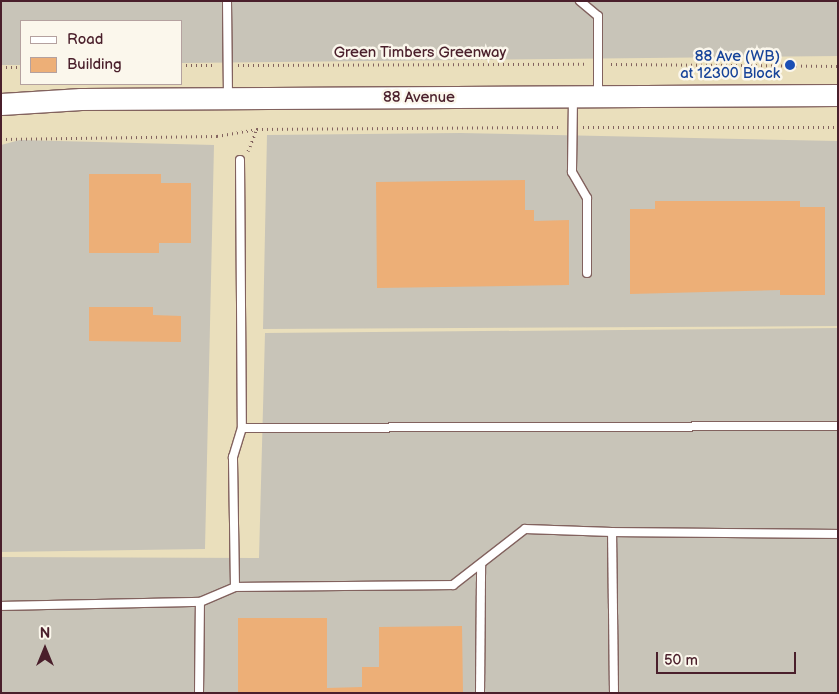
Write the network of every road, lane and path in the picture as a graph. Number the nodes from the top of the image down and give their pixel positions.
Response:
1 (227, 1) edge
2 (580, 1) edge
3 (588, 64) dead end
4 (608, 64) dead end
5 (182, 65) edge
6 (198, 65) dead end
7 (253, 65) dead end
8 (838, 66) edge
9 (20, 67) edge
10 (1, 68) edge
11 (838, 95) edge
12 (228, 98) junction
13 (572, 98) junction
14 (598, 98) junction
15 (1, 104) edge
16 (572, 127) junction
17 (838, 127) edge
18 (257, 129) junction
19 (1, 139) edge
20 (240, 160) joint
21 (587, 273) dead end
22 (838, 426) edge
23 (242, 428) junction
24 (612, 532) junction
25 (838, 534) edge
26 (481, 566) junction
27 (235, 587) junction
28 (200, 602) junction
29 (1, 606) edge
30 (200, 693) edge
31 (480, 693) edge
32 (614, 693) edge

1 - 12 lane
2 - 14 lane
3 - 7 path, Green Timbers Greenway
4 - 8 path
5 - 6 path
9 - 10 path
11 - 14 main road, 88 Avenue
12 - 13 main road, 88 Avenue
12 - 15 main road, 88 Avenue
13 - 14 main road, 88 Avenue
13 - 16 lane
16 - 17 path
16 - 18 path
16 - 21 lane
18 - 19 path
18 - 20 path
20 - 23 lane
22 - 23 lane
23 - 27 lane
24 - 25 lane
24 - 26 lane
24 - 32 lane
26 - 27 lane
26 - 31 lane
27 - 28 lane
28 - 29 lane
28 - 30 lane

